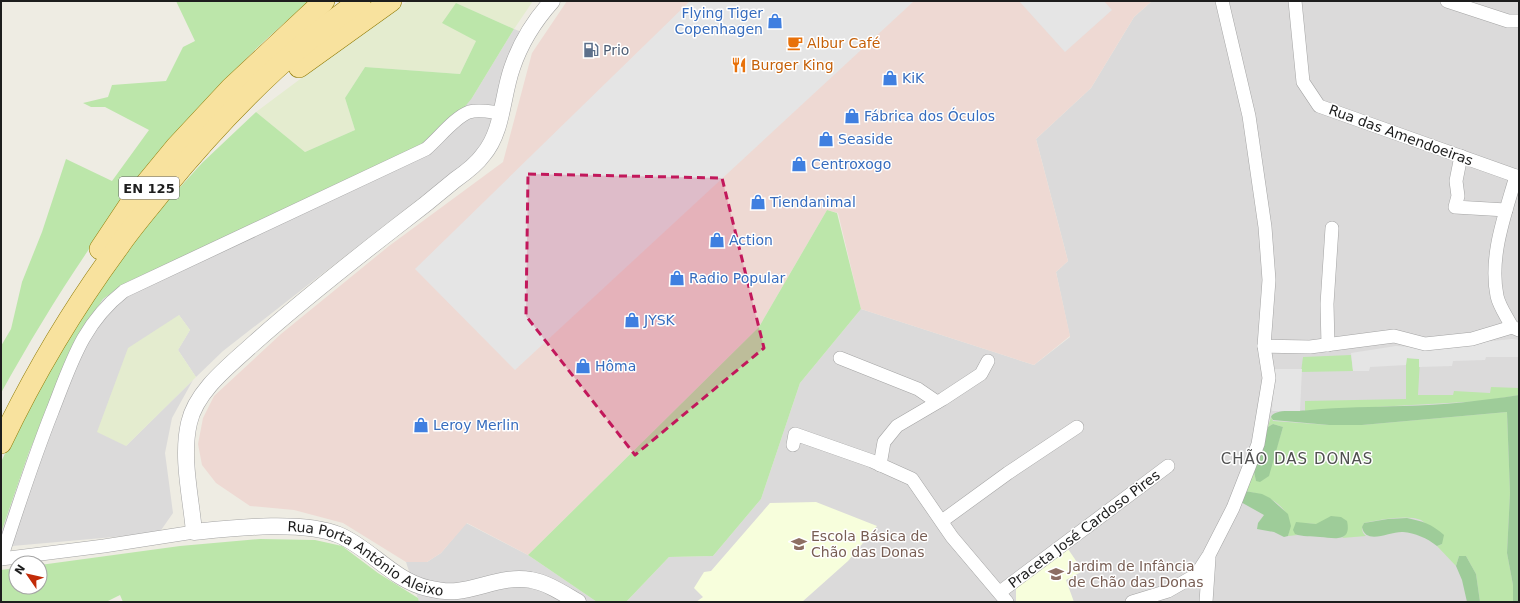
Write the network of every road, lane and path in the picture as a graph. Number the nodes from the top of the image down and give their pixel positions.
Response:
1 (324, 1) edge
2 (347, 1) edge
3 (360, 1) edge
4 (391, 1) edge
5 (552, 1) edge
6 (1222, 1) edge
7 (1295, 1) edge
8 (1447, 1) edge
9 (1519, 21) edge
10 (501, 113) junction
11 (1461, 156) junction
12 (1518, 177) edge
13 (1506, 210) junction
14 (1332, 228) dead end
15 (89, 287) junction
16 (56, 317) junction
17 (1515, 328) edge
18 (1328, 345) junction
19 (1264, 346) junction
20 (840, 358) dead end
21 (988, 361) dead end
22 (937, 402) junction
23 (1, 417) edge
24 (1077, 427) dead end
25 (1, 443) edge
26 (793, 445) dead end
27 (880, 465) junction
28 (1168, 466) dead end
29 (942, 521) junction
30 (194, 532) junction
31 (1209, 555) junction
32 (1, 559) edge
33 (456, 596) edge
34 (1003, 597) edge
35 (578, 602) edge
36 (1132, 602) edge
37 (1206, 602) edge

1 - 16 main road
2 - 16 main road, EN 125
3 - 15 main road, EN 125
4 - 15 main road
5 - 10 street
6 - 19 street
7 - 11 street, Rua das Amendoeiras
8 - 9 street
10 - 30 street
10 - 32 street
11 - 12 street, Rua das Amendoeiras
11 - 13 street
12 - 13 street
13 - 17 street
14 - 18 street
15 - 25 main road, EN 125
16 - 23 main road, EN 125
17 - 18 street
18 - 19 street
19 - 31 street
20 - 22 street
21 - 22 street
22 - 27 street
24 - 29 street
26 - 27 street
27 - 29 street
28 - 34 street, Praceta José Cardoso Pires
29 - 34 street
30 - 32 street
30 - 33 street, Rua Porta António Aleixo
31 - 36 street
31 - 37 street
33 - 35 street, Rua Porta António Aleixo

